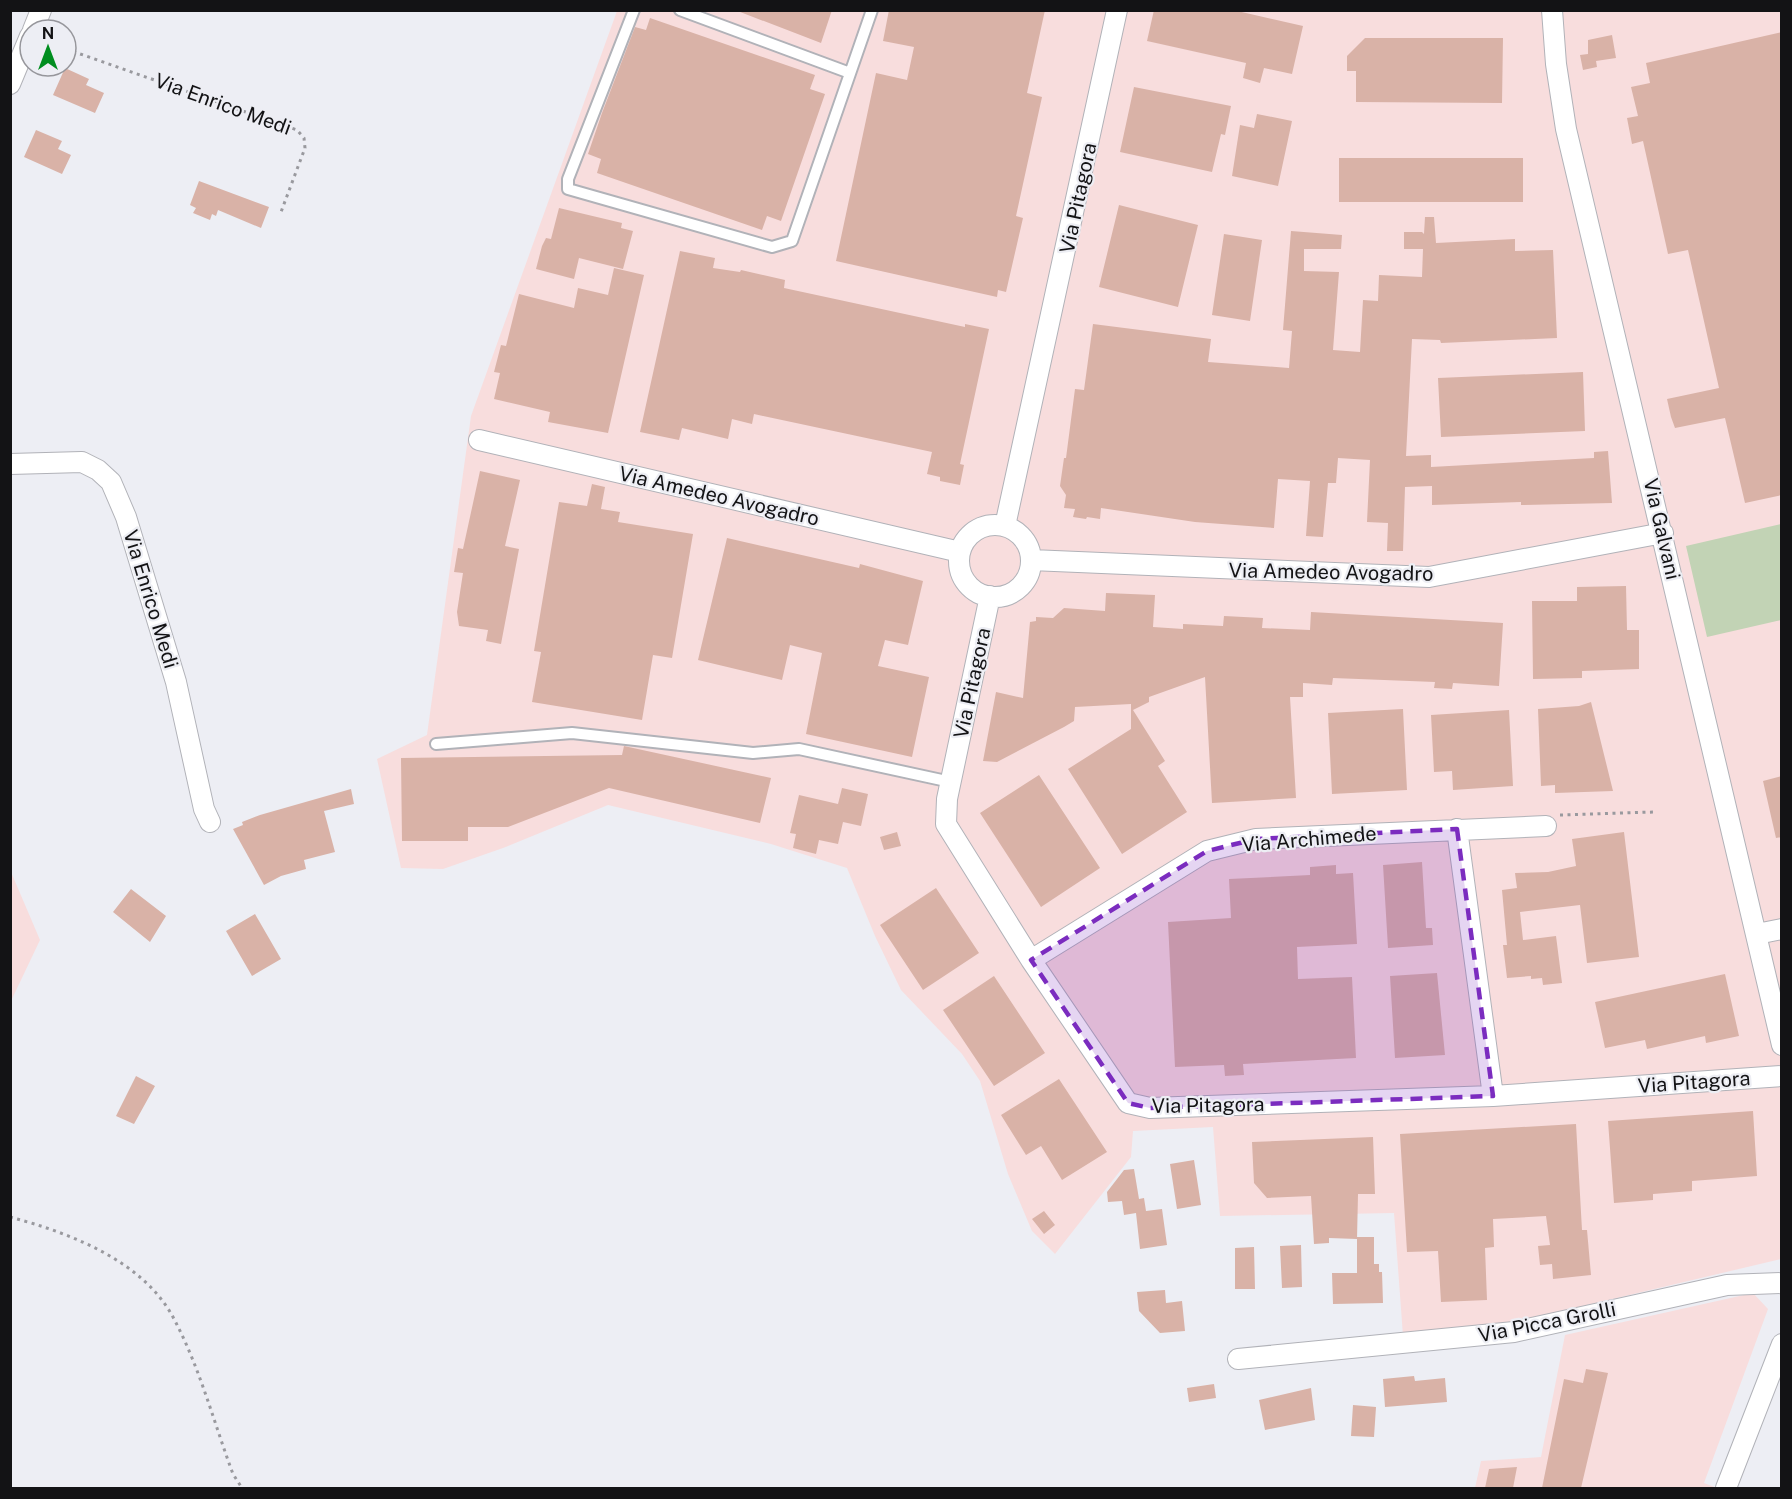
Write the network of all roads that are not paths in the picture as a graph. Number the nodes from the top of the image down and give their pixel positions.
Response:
1 (634, 10) edge
2 (680, 10) edge
3 (872, 10) edge
4 (1117, 10) edge
5 (1552, 10) edge
6 (711, 16) edge
7 (18, 65) edge
8 (850, 73) junction
9 (10, 84) edge
10 (479, 440) dead end
11 (10, 464) edge
12 (1005, 526) junction
13 (1663, 533) junction
14 (960, 552) junction
15 (1031, 561) junction
16 (990, 597) junction
17 (436, 744) dead end
18 (951, 782) junction
19 (1554, 821) road end
20 (210, 822) dead end
21 (1457, 829) junction
22 (1782, 929) edge
23 (1757, 934) junction
24 (1031, 960) junction
25 (1782, 1046) edge
26 (1782, 1076) edge
27 (1493, 1096) junction
28 (1782, 1283) edge
29 (1782, 1344) edge
30 (1238, 1359) dead end
31 (1726, 1488) edge

1 - 8 lane
2 - 6 lane
3 - 8 lane
4 - 12 street, Via Pitagora
5 - 13 street, Via Galvani
6 - 8 lane
7 - 9 street
10 - 14 street, Via Amedeo Avogadro
11 - 20 street, Via Enrico Medi
12 - 14 street
12 - 15 street
13 - 15 street, Via Amedeo Avogadro
13 - 23 street, Via Galvani
14 - 16 street
15 - 16 street
16 - 18 street, Via Pitagora
17 - 18 lane
18 - 24 street, Via Pitagora
19 - 21 street, Via Archimede
21 - 24 street, Via Archimede
21 - 27 street
22 - 23 street
23 - 25 street, Via Galvani
24 - 27 street, Via Pitagora
26 - 27 street, Via Pitagora
28 - 30 street, Via Picca Grolli
29 - 31 street

